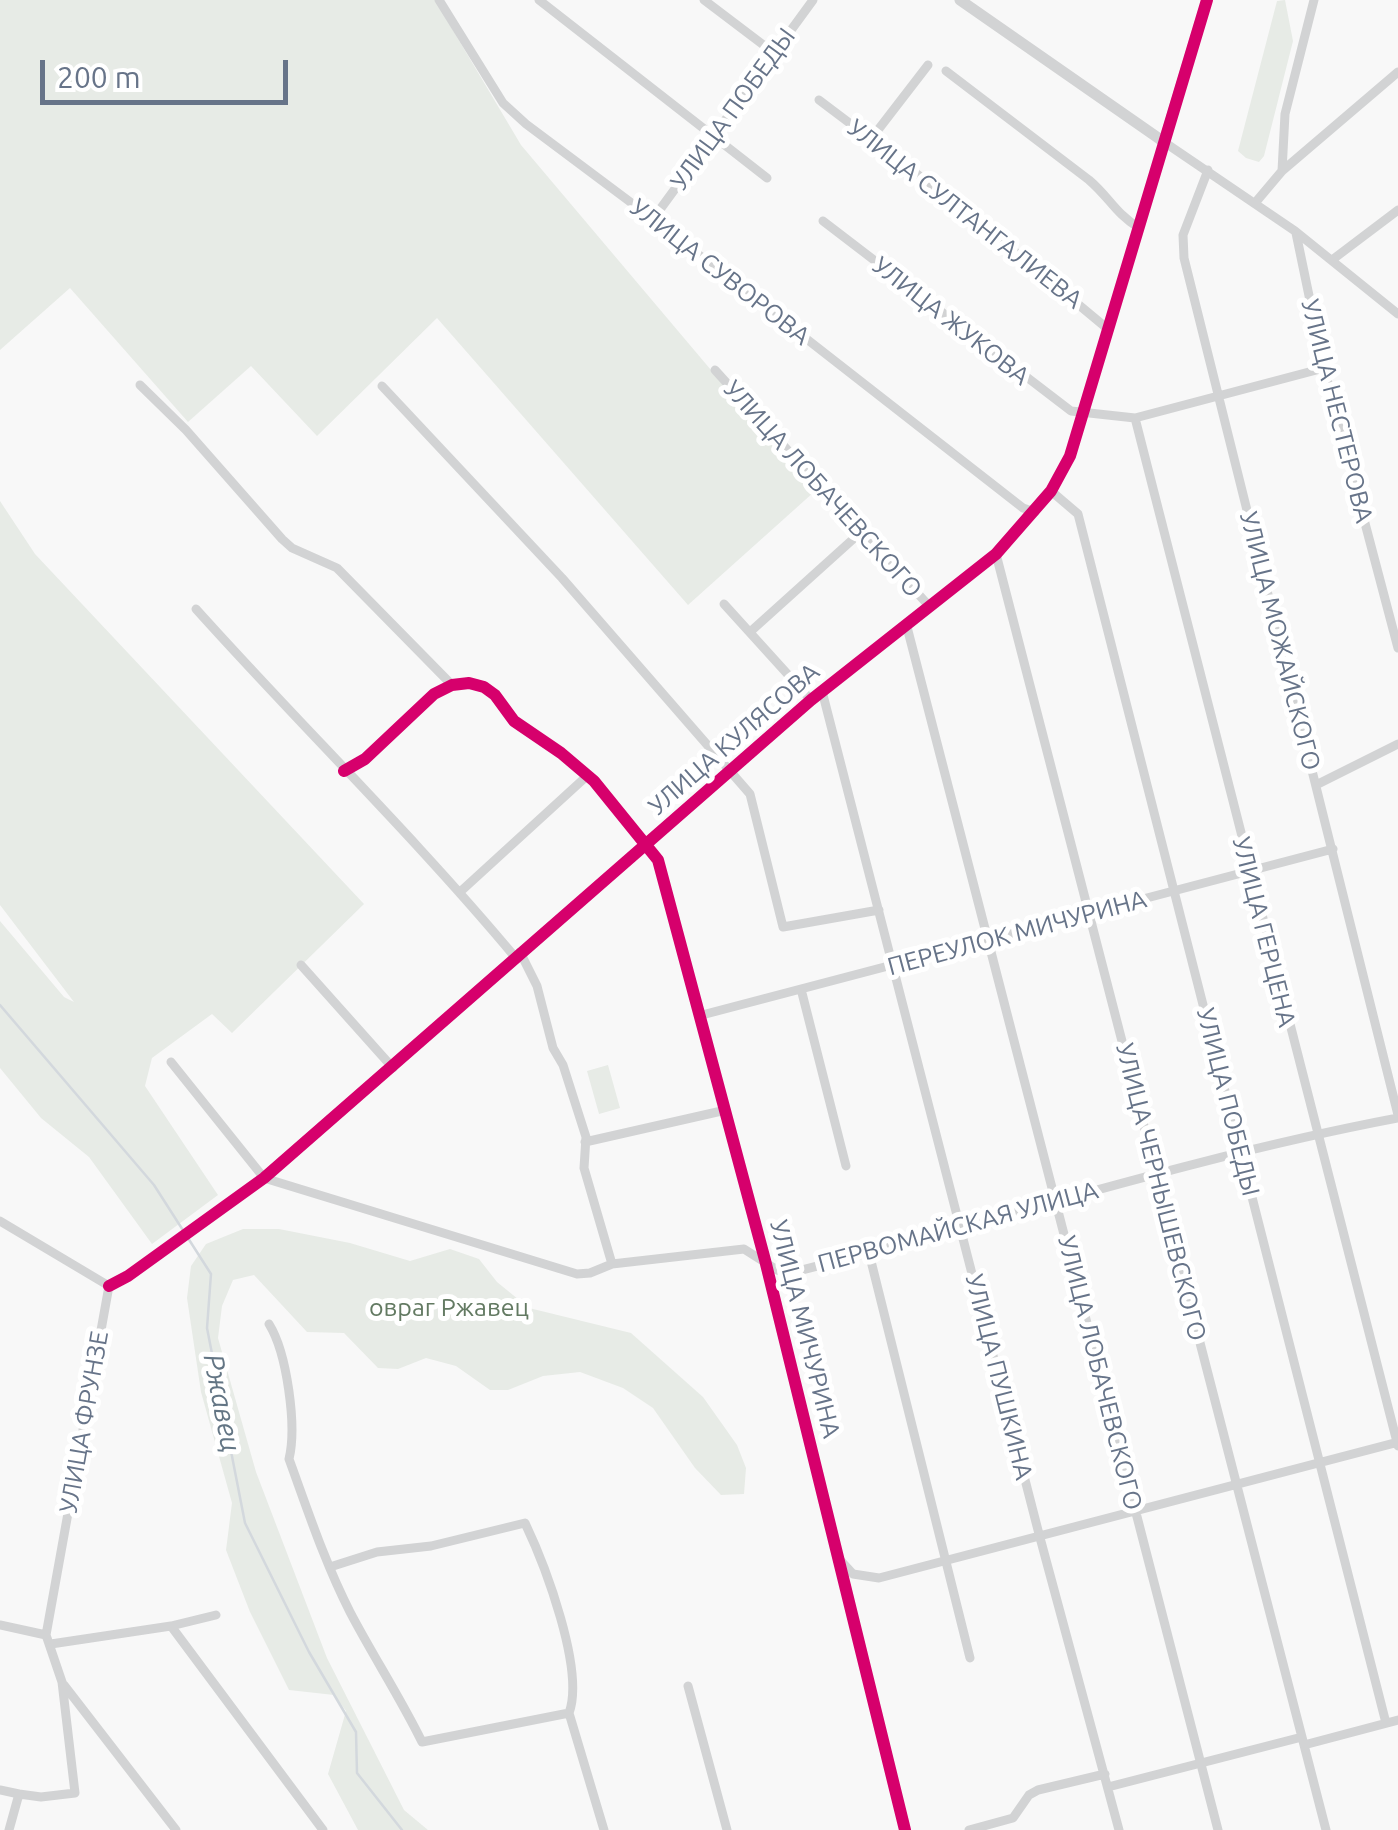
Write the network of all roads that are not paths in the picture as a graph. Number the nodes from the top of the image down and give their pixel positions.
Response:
1 (440, 0) edge
2 (538, 0) edge
3 (704, 0) edge
4 (813, 0) edge
5 (960, 0) edge
6 (1207, 0) edge
7 (1315, 2) edge
8 (774, 53) junction
9 (928, 65) dead end
10 (946, 70) dead end
11 (1398, 72) edge
12 (819, 100) dead end
13 (713, 136) junction
14 (871, 139) junction
15 (1164, 142) junction
16 (1208, 170) junction
17 (1282, 171) junction
18 (767, 178) dead end
19 (1255, 203) junction
20 (1398, 210) edge
21 (653, 219) junction
22 (822, 221) dead end
23 (1139, 228) junction
24 (1296, 231) junction
25 (1332, 260) junction
26 (1398, 314) edge
27 (1109, 330) junction
28 (1324, 368) junction
29 (715, 370) dead end
30 (140, 384) dead end
31 (382, 386) dead end
32 (1219, 396) junction
33 (1084, 411) junction
34 (1134, 418) junction
35 (1052, 492) junction
36 (1035, 512) junction
37 (862, 532) junction
38 (996, 554) junction
39 (724, 604) dead end
40 (930, 607) junction
41 (196, 609) dead end
42 (907, 626) junction
43 (750, 632) junction
44 (1398, 648) edge
45 (452, 685) junction
46 (822, 691) junction
47 (812, 700) junction
48 (1398, 744) edge
49 (731, 769) junction
50 (344, 771) junction
51 (588, 775) junction
52 (1316, 786) junction
53 (648, 844) junction
54 (1332, 849) junction
55 (1249, 871) junction
56 (460, 892) junction
57 (1175, 892) junction
58 (879, 910) junction
59 (1090, 914) junction
60 (990, 940) junction
61 (518, 955) junction
62 (300, 965) dead end
63 (894, 965) junction
64 (801, 989) junction
65 (702, 1015) junction
66 (172, 1062) dead end
67 (394, 1068) junction
68 (726, 1110) junction
69 (1398, 1116) edge
70 (1316, 1134) junction
71 (585, 1142) junction
72 (1241, 1153) junction
73 (846, 1166) dead end
74 (1158, 1174) junction
75 (264, 1178) junction
76 (1055, 1200) junction
77 (0, 1220) edge
78 (960, 1226) junction
79 (869, 1253) junction
80 (765, 1260) junction
81 (612, 1264) junction
82 (109, 1286) junction
83 (270, 1324) dead end
84 (1398, 1444) edge
85 (1321, 1462) junction
86 (1235, 1484) junction
87 (1135, 1510) junction
88 (1039, 1534) junction
89 (840, 1559) junction
90 (945, 1560) junction
91 (330, 1568) junction
92 (216, 1615) dead end
93 (0, 1624) edge
94 (171, 1626) junction
95 (48, 1640) junction
96 (970, 1658) dead end
97 (62, 1682) junction
98 (688, 1686) dead end
99 (569, 1712) junction
100 (1398, 1720) edge
101 (1386, 1724) junction
102 (1303, 1742) junction
103 (1200, 1762) junction
104 (1105, 1774) junction
105 (1108, 1787) junction
106 (0, 1790) edge
107 (18, 1794) junction
108 (1013, 1818) junction
109 (9, 1830) edge
110 (176, 1830) edge
111 (324, 1830) edge
112 (604, 1830) edge
113 (727, 1830) edge
114 (905, 1830) edge
115 (968, 1830) edge
116 (1016, 1830) edge
117 (1119, 1830) edge
118 (1218, 1830) edge
119 (1326, 1830) edge

1 - 21 street, УЛИЦА СУВОРОВА
2 - 13 street
3 - 8 street
4 - 8 street, УЛИЦА ПОБЕДЫ
5 - 15 street
6 - 15 street
7 - 17 street
8 - 13 street, УЛИЦА ПОБЕДЫ
9 - 14 street
10 - 23 street
11 - 17 street
12 - 14 street, УЛИЦА СУЛТАНГАЛИЕВА
13 - 18 street
13 - 21 street, УЛИЦА ПОБЕДЫ
14 - 27 street, УЛИЦА СУЛТАНГАЛИЕВА
15 - 16 street
15 - 23 street, УЛИЦА КУЛЯСОВА
16 - 19 street
16 - 32 street, УЛИЦА МОЖАЙСКОГО
17 - 19 street
19 - 24 street
20 - 25 street
21 - 36 street, УЛИЦА СУВОРОВА
22 - 33 street, УЛИЦА ЖУКОВА
23 - 27 street, УЛИЦА КУЛЯСОВА
24 - 25 street
24 - 28 street, УЛИЦА НЕСТЕРОВА
25 - 26 street
27 - 33 street, УЛИЦА КУЛЯСОВА
28 - 32 street
28 - 44 street, УЛИЦА НЕСТЕРОВА
29 - 37 street, УЛИЦА ЛОБАЧЕВСКОГО
30 - 45 street
31 - 49 street
32 - 34 street
32 - 52 street, УЛИЦА МОЖАЙСКОГО
33 - 34 street, УЛИЦА ЖУКОВА
33 - 35 street, УЛИЦА КУЛЯСОВА
34 - 55 street, УЛИЦА ГЕРЦЕНА
35 - 36 street, УЛИЦА КУЛЯСОВА
35 - 57 street, УЛИЦА ПОБЕДЫ
36 - 38 street, УЛИЦА КУЛЯСОВА
37 - 40 street, УЛИЦА ЛОБАЧЕВСКОГО
37 - 43 street
38 - 40 street, УЛИЦА КУЛЯСОВА
38 - 59 street, УЛИЦА ЧЕРНЫШЕВСКОГО
39 - 43 street
40 - 42 street, УЛИЦА КУЛЯСОВА
41 - 50 street
42 - 46 street, УЛИЦА КУЛЯСОВА
42 - 60 street, УЛИЦА ЛОБАЧЕВСКОГО
43 - 47 street
45 - 50 street
45 - 51 street, УЛИЦА МИЧУРИНА
46 - 47 street, УЛИЦА КУЛЯСОВА
46 - 58 street, УЛИЦА ПУШКИНА
47 - 49 street, УЛИЦА КУЛЯСОВА
48 - 52 street
49 - 53 street, УЛИЦА КУЛЯСОВА
49 - 58 street
50 - 56 street
51 - 53 street, УЛИЦА МИЧУРИНА
51 - 56 street
52 - 54 street, УЛИЦА МОЖАЙСКОГО
53 - 61 street, УЛИЦА КУЛЯСОВА
53 - 65 street, УЛИЦА МИЧУРИНА
54 - 55 street, ПЕРЕУЛОК МИЧУРИНА
54 - 69 street, УЛИЦА МОЖАЙСКОГО
55 - 57 street, ПЕРЕУЛОК МИЧУРИНА
55 - 70 street, УЛИЦА ГЕРЦЕНА
56 - 61 street
57 - 59 street, ПЕРЕУЛОК МИЧУРИНА
57 - 72 street, УЛИЦА ПОБЕДЫ
58 - 63 street, УЛИЦА ПУШКИНА
59 - 60 street, ПЕРЕУЛОК МИЧУРИНА
59 - 74 street, УЛИЦА ЧЕРНЫШЕВСКОГО
60 - 63 street, ПЕРЕУЛОК МИЧУРИНА
60 - 76 street, УЛИЦА ЛОБАЧЕВСКОГО
61 - 67 street, УЛИЦА КУЛЯСОВА
61 - 71 street
62 - 67 street
63 - 64 street, ПЕРЕУЛОК МИЧУРИНА
63 - 78 street, УЛИЦА ПУШКИНА
64 - 65 street, ПЕРЕУЛОК МИЧУРИНА
64 - 73 street
65 - 68 street, УЛИЦА МИЧУРИНА
66 - 75 street
67 - 75 street, УЛИЦА КУЛЯСОВА
68 - 71 street
68 - 80 street, УЛИЦА МИЧУРИНА
69 - 70 street, ПЕРВОМАЙСКАЯ УЛИЦА
70 - 72 street, ПЕРВОМАЙСКАЯ УЛИЦА
70 - 84 street, УЛИЦА ГЕРЦЕНА
71 - 81 street
72 - 74 street, ПЕРВОМАЙСКАЯ УЛИЦА
72 - 85 street, УЛИЦА ПОБЕДЫ
74 - 76 street, ПЕРВОМАЙСКАЯ УЛИЦА
74 - 86 street, УЛИЦА ЧЕРНЫШЕВСКОГО
75 - 81 street, ПЕРВОМАЙСКАЯ УЛИЦА
75 - 82 street, УЛИЦА КУЛЯСОВА
76 - 78 street, ПЕРВОМАЙСКАЯ УЛИЦА
76 - 87 street, УЛИЦА ЛОБАЧЕВСКОГО
77 - 82 street
78 - 79 street, ПЕРВОМАЙСКАЯ УЛИЦА
78 - 88 street, УЛИЦА ПУШКИНА
79 - 80 street, ПЕРВОМАЙСКАЯ УЛИЦА
79 - 90 street
80 - 81 street, ПЕРВОМАЙСКАЯ УЛИЦА
80 - 89 street, УЛИЦА МИЧУРИНА
82 - 95 street, УЛИЦА ФРУНЗЕ
83 - 91 street
84 - 85 street
85 - 86 street
85 - 101 street, УЛИЦА ПОБЕДЫ
86 - 87 street
86 - 102 street, УЛИЦА ЧЕРНЫШЕВСКОГО
87 - 88 street
87 - 103 street, УЛИЦА ЛОБАЧЕВСКОГО
88 - 90 street
88 - 104 street, УЛИЦА ПУШКИНА
89 - 90 street
89 - 114 street, УЛИЦА МИЧУРИНА
90 - 96 street
91 - 99 street
91 - 99 street
92 - 94 street
93 - 95 street
94 - 95 street
94 - 111 street
95 - 97 street, УЛИЦА ФРУНЗЕ
97 - 107 street, УЛИЦА ФРУНЗЕ
97 - 110 street, УЛИЦА ФРУНЗЕ
98 - 113 street
99 - 112 street
100 - 101 street
101 - 102 street
102 - 103 street
102 - 119 street, УЛИЦА ЧЕРНЫШЕВСКОГО
103 - 105 street
103 - 118 street, УЛИЦА ЛОБАЧЕВСКОГО
104 - 105 street, УЛИЦА ПУШКИНА
104 - 108 street
105 - 117 street, УЛИЦА ПУШКИНА
106 - 107 street
107 - 109 street
108 - 115 street
108 - 116 street

